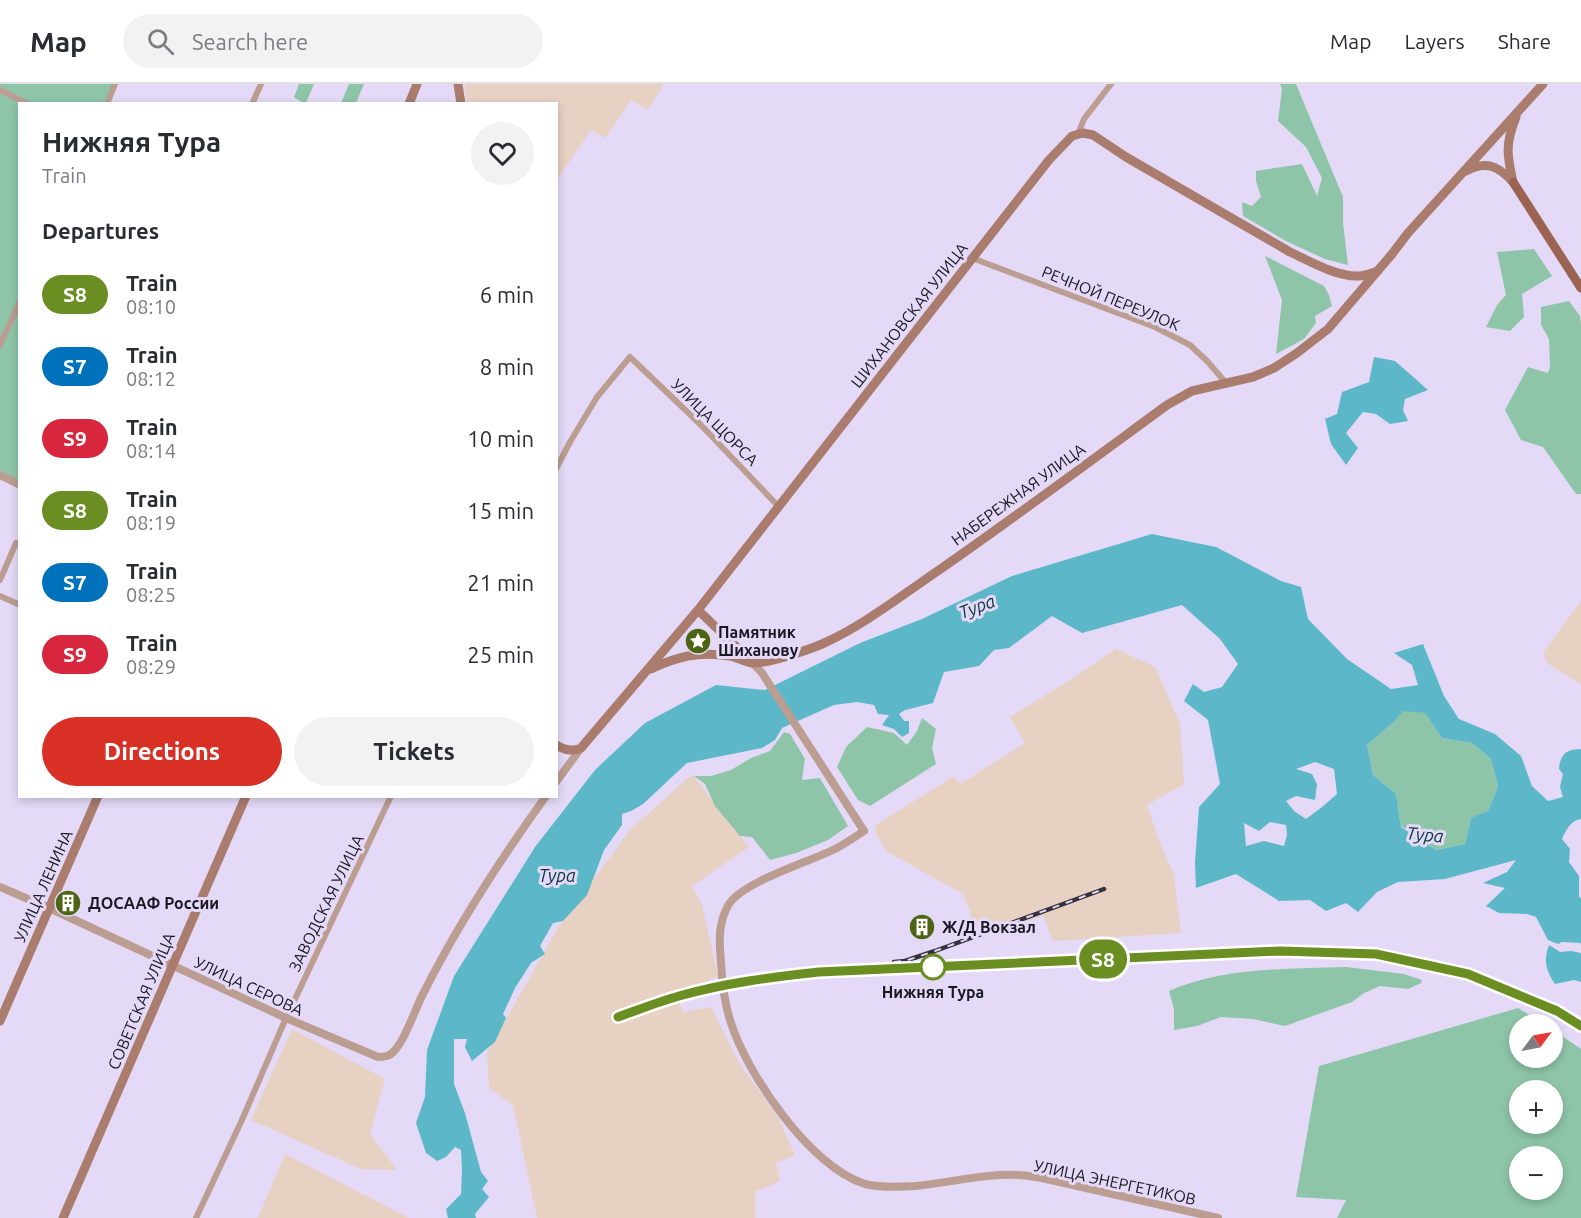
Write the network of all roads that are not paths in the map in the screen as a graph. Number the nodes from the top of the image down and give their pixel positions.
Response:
1 (115, 84) edge
2 (261, 84) edge
3 (417, 84) edge
4 (458, 84) edge
5 (1112, 84) edge
6 (1544, 84) edge
7 (0, 90) edge
8 (24, 102) edge
9 (108, 102) edge
10 (253, 102) edge
11 (411, 102) edge
12 (461, 102) edge
13 (1518, 112) junction
14 (1078, 134) junction
15 (1460, 176) junction
16 (1513, 182) junction
17 (972, 258) junction
18 (1378, 271) junction
19 (1350, 276) junction
20 (1364, 288) junction
21 (1581, 288) edge
22 (18, 305) edge
23 (0, 345) edge
24 (1226, 383) junction
25 (558, 465) edge
26 (0, 476) edge
27 (18, 484) edge
28 (779, 507) junction
29 (18, 544) edge
30 (0, 580) edge
31 (0, 596) edge
32 (18, 604) edge
33 (698, 610) junction
34 (753, 663) junction
35 (647, 671) junction
36 (558, 746) edge
37 (581, 748) junction
38 (558, 779) edge
39 (97, 798) edge
40 (245, 798) edge
41 (391, 798) edge
42 (545, 798) edge
43 (0, 887) edge
44 (49, 908) junction
45 (172, 965) junction
46 (285, 1018) junction
47 (0, 1021) edge
48 (63, 1218) edge
49 (196, 1218) edge
50 (1218, 1218) edge

1 - 9 street
2 - 10 street
3 - 11 main road
4 - 12 main road
5 - 14 street
6 - 13 main road, НАБЕРЕЖНАЯ УЛИЦА
7 - 8 street
13 - 15 main road, НАБЕРЕЖНАЯ УЛИЦА
13 - 16 main road
14 - 17 main road, ШИХАНОВСКАЯ УЛИЦА
14 - 19 main road
15 - 16 main road
15 - 18 main road, НАБЕРЕЖНАЯ УЛИЦА
16 - 21 main road
17 - 24 street, РЕЧНОЙ ПЕРЕУЛОК
17 - 28 main road, ШИХАНОВСКАЯ УЛИЦА
18 - 19 main road
18 - 20 main road, НАБЕРЕЖНАЯ УЛИЦА
19 - 20 street
20 - 24 main road, НАБЕРЕЖНАЯ УЛИЦА
22 - 23 street
24 - 34 main road, НАБЕРЕЖНАЯ УЛИЦА
25 - 28 street, УЛИЦА ЩОРСА
26 - 27 street
28 - 33 main road, ШИХАНОВСКАЯ УЛИЦА
29 - 30 street
31 - 32 street
33 - 34 main road
33 - 35 main road, ШИХАНОВСКАЯ УЛИЦА
34 - 35 main road, НАБЕРЕЖНАЯ УЛИЦА
34 - 50 street, УЛИЦА ЭНЕРГЕТИКОВ
35 - 37 main road, ШИХАНОВСКАЯ УЛИЦА
36 - 37 main road
37 - 38 street, ШИХАНОВСКАЯ УЛИЦА
39 - 44 main road, УЛИЦА ЛЕНИНА
40 - 45 main road, СОВЕТСКАЯ УЛИЦА
41 - 46 street, ЗАВОДСКАЯ УЛИЦА
42 - 46 street, УЛИЦА СЕРОВА
43 - 44 street, УЛИЦА СЕРОВА
44 - 45 street, УЛИЦА СЕРОВА
44 - 47 main road, УЛИЦА ЛЕНИНА
45 - 46 street, УЛИЦА СЕРОВА
45 - 48 main road, СОВЕТСКАЯ УЛИЦА
46 - 49 street, ЗАВОДСКАЯ УЛИЦА

